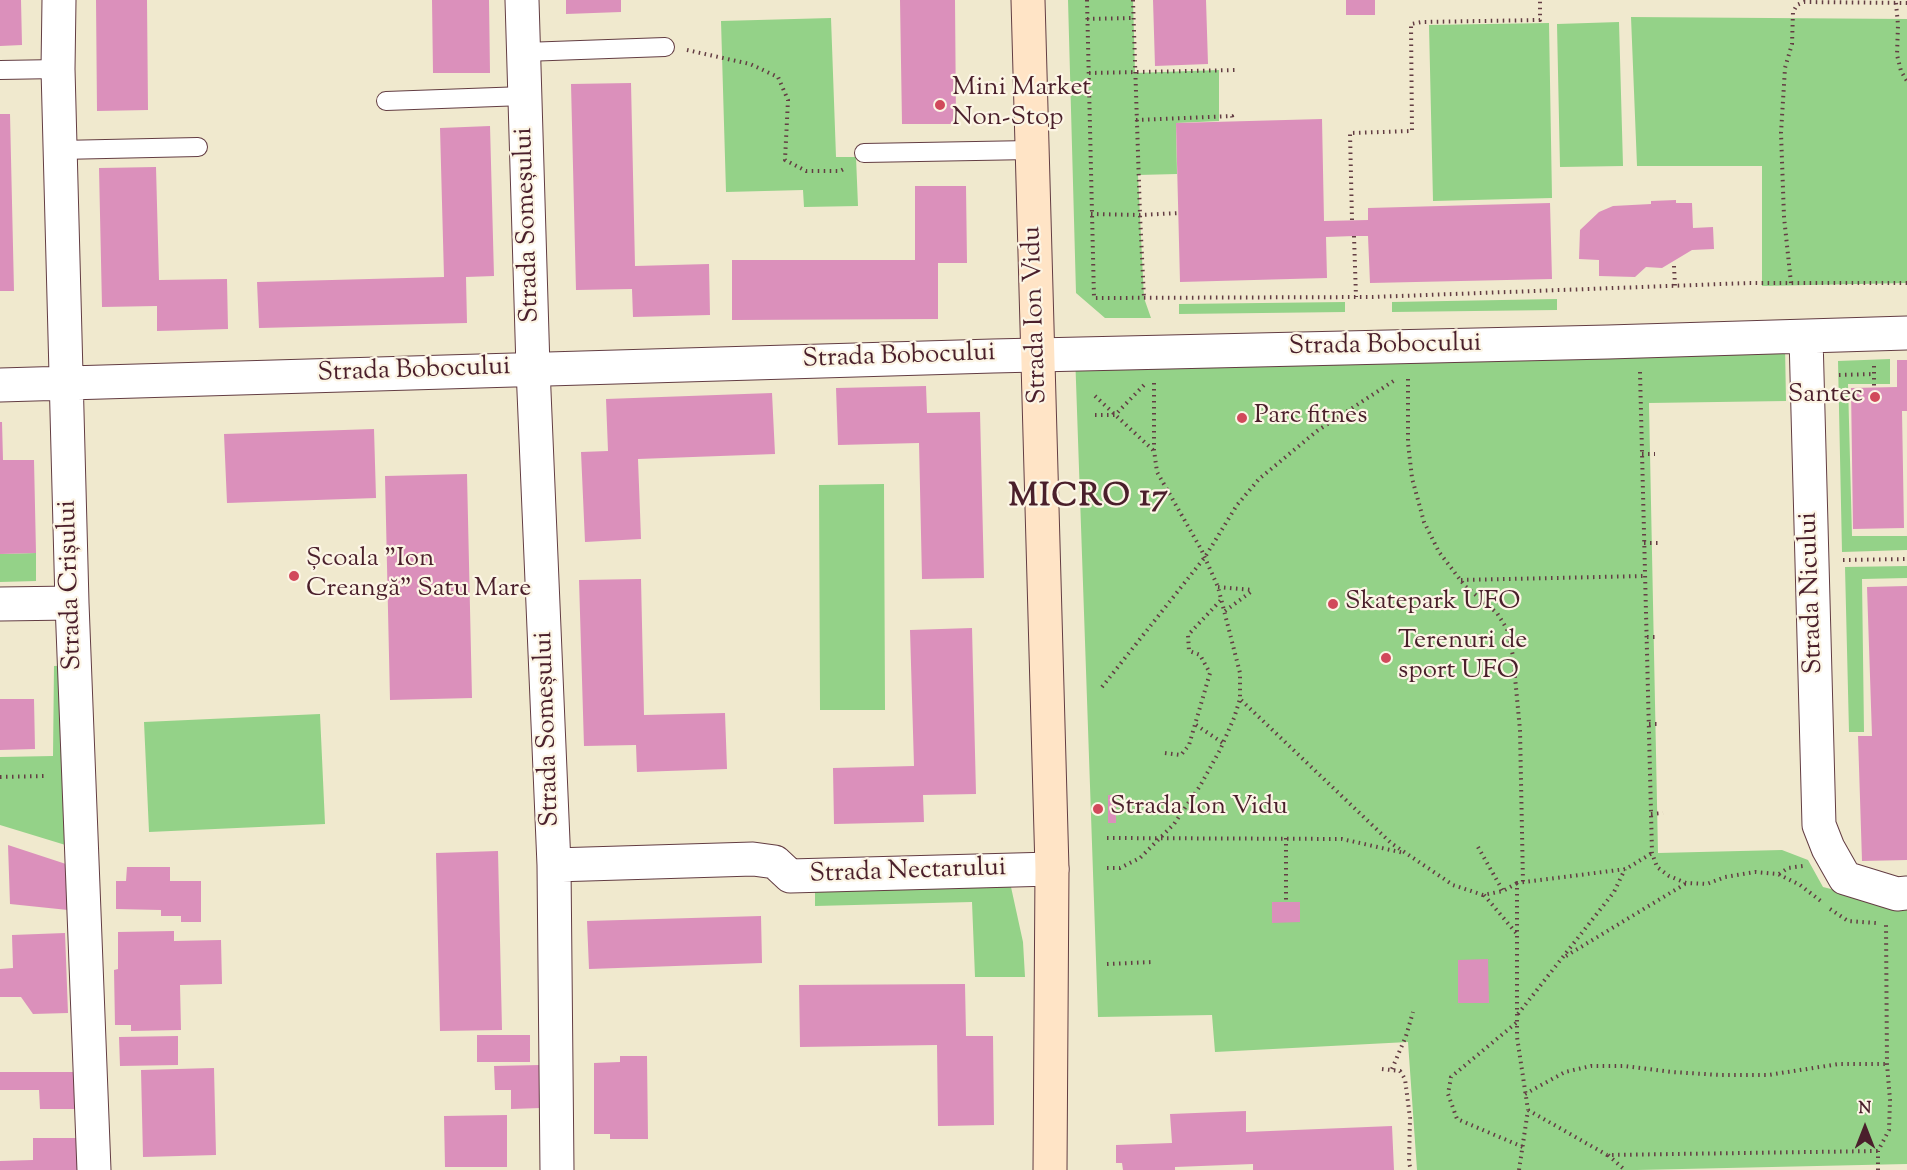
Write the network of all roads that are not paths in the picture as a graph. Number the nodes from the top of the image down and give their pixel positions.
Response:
1 (58, 0) edge
2 (522, 0) edge
3 (1028, 0) edge
4 (665, 47) road end
5 (524, 52) junction
6 (58, 69) junction
7 (0, 70) edge
8 (524, 96) junction
9 (386, 101) dead end
10 (198, 147) dead end
11 (60, 150) junction
12 (1031, 150) junction
13 (864, 153) dead end
14 (1907, 333) edge
15 (1806, 337) junction
16 (1038, 354) junction
17 (533, 368) junction
18 (67, 384) junction
19 (0, 385) edge
20 (72, 603) junction
21 (0, 604) edge
22 (554, 865) junction
23 (1052, 869) junction
24 (1899, 906) edge
25 (94, 1170) edge
26 (557, 1170) edge
27 (1050, 1170) edge

1 - 6 street, Strada Crișului
2 - 5 street, Strada Someșului
3 - 12 street, Strada Ion Vidu
4 - 5 lane
5 - 8 street, Strada Someșului
6 - 7 lane
6 - 11 street, Strada Crișului
8 - 9 lane
8 - 17 street, Strada Someșului
10 - 11 lane
11 - 18 street, Strada Crișului
12 - 13 lane
12 - 16 street, Strada Ion Vidu
14 - 15 street, Strada Bobocului
15 - 16 street, Strada Bobocului
15 - 24 street, Strada Nicului
16 - 17 street, Strada Bobocului
16 - 23 street, Strada Ion Vidu
17 - 18 street, Strada Bobocului
17 - 22 street, Strada Someșului
18 - 19 street, Strada Bobocului
18 - 20 street, Strada Crișului
20 - 21 street
20 - 25 street, Strada Crișului
22 - 23 street, Strada Nectarului
22 - 26 street, Strada Someșului
23 - 27 street, Strada Ion Vidu

